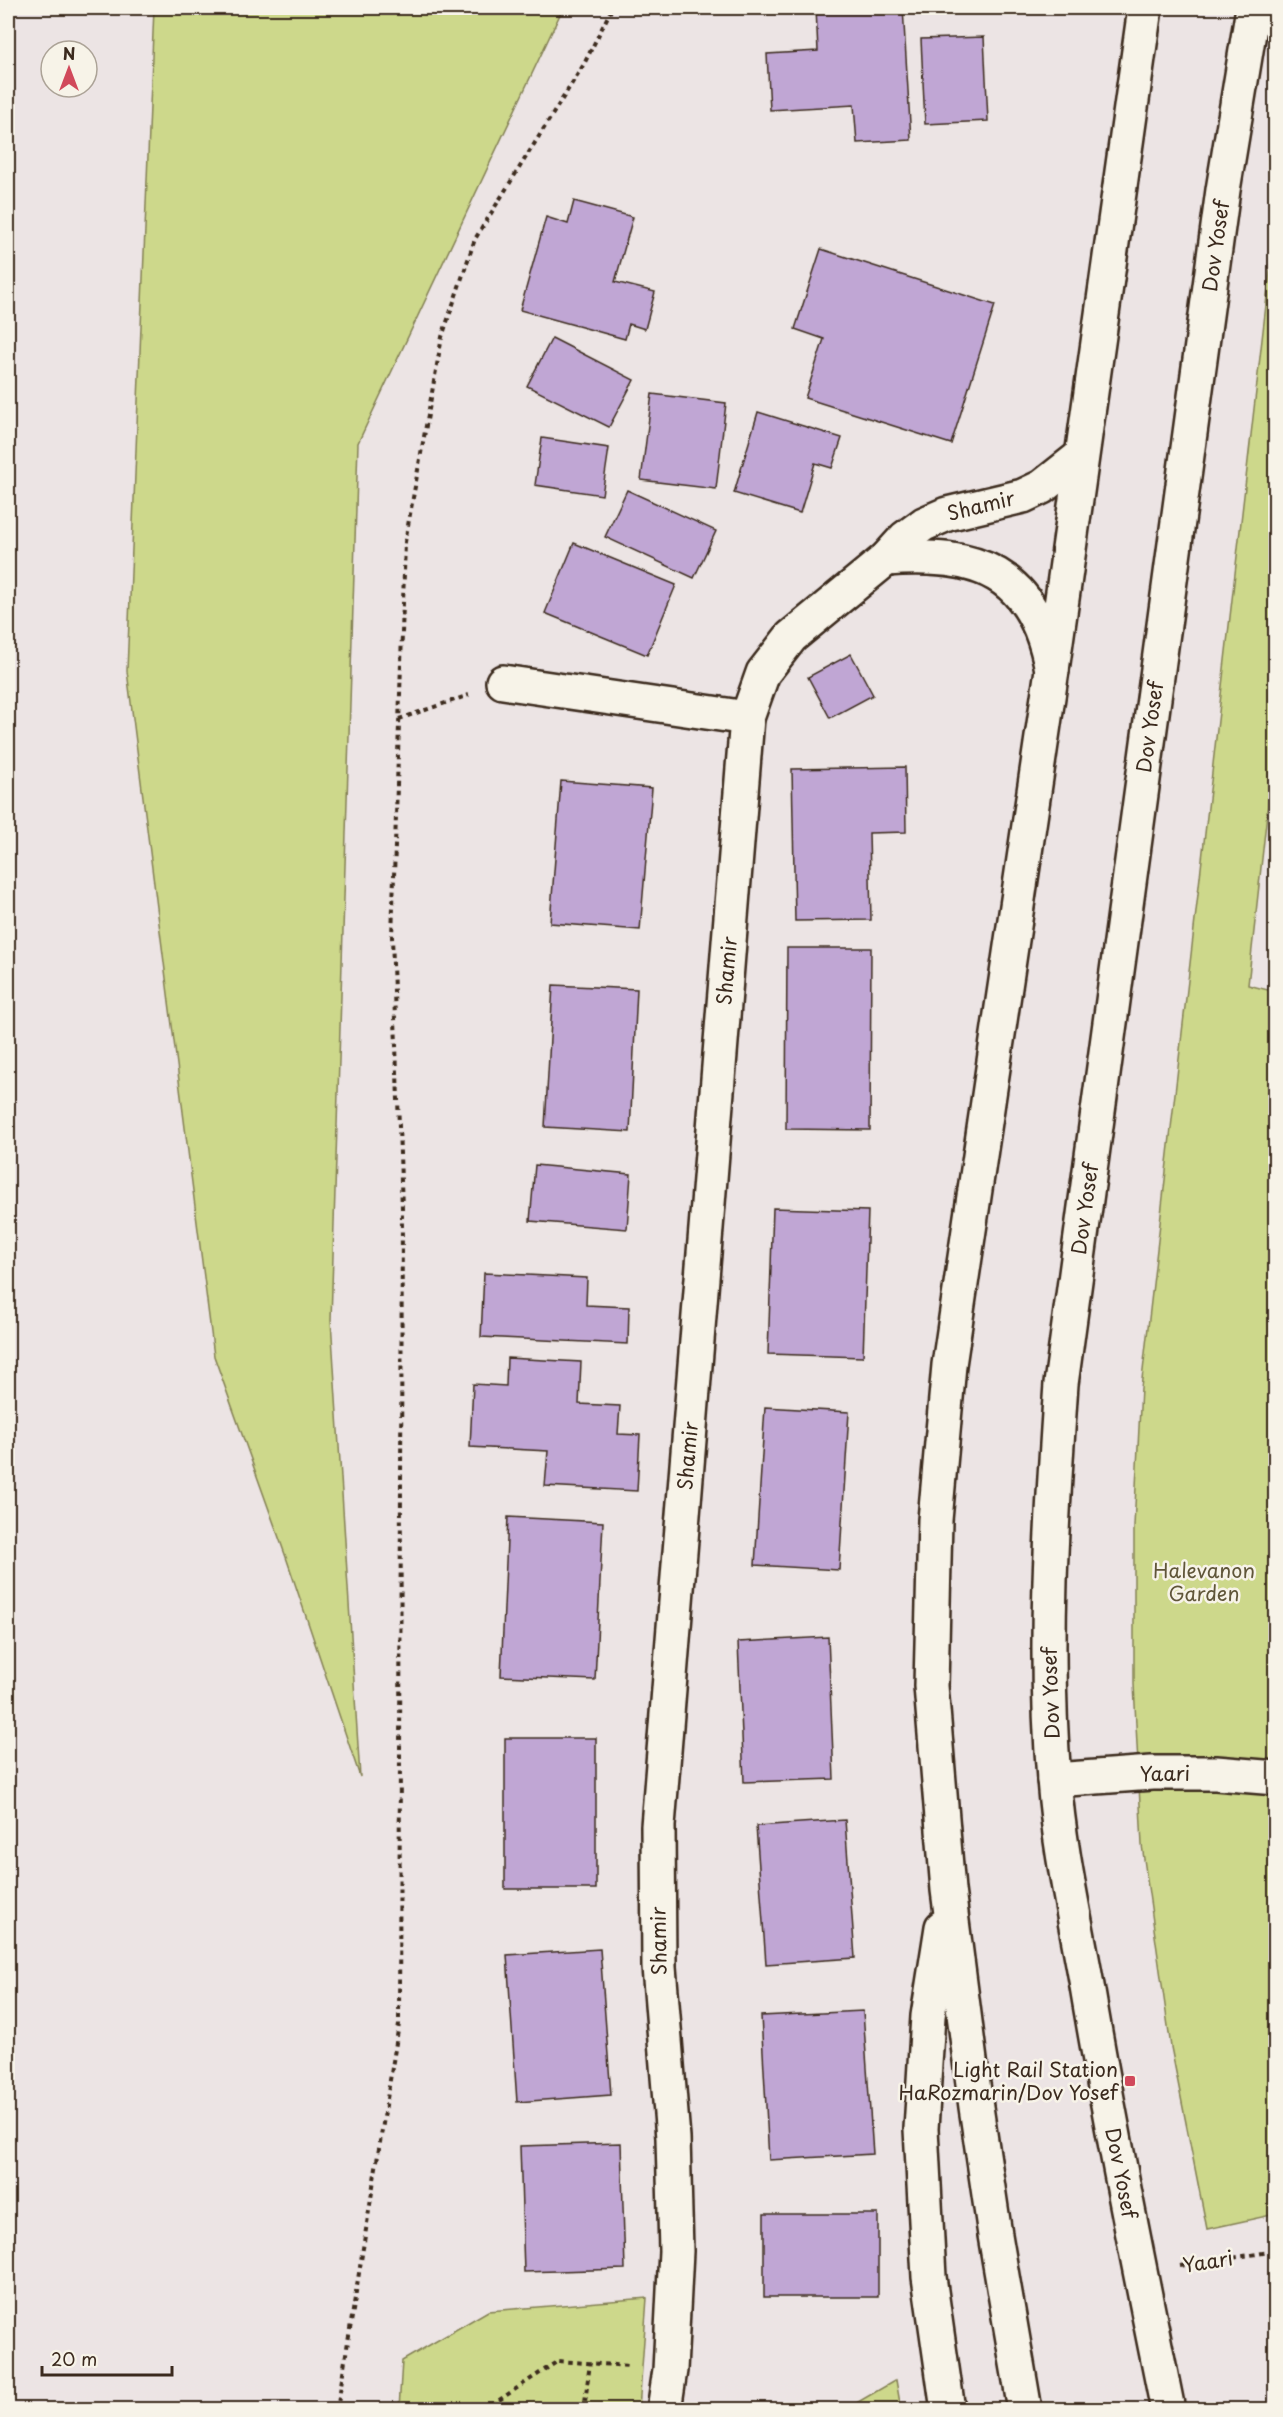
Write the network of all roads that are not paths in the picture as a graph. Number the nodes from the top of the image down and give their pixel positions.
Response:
1 (1145, 8) edge
2 (1253, 8) edge
3 (1080, 457) junction
4 (886, 559) junction
5 (1052, 670) junction
6 (503, 682) road end
7 (747, 718) junction
8 (1275, 1778) edge
9 (1054, 1780) junction
10 (948, 1890) junction
11 (664, 2409) edge
12 (948, 2409) edge
13 (1025, 2409) edge
14 (1168, 2409) edge

1 - 3 main road
2 - 9 main road, Dov Yosef
3 - 4 main road, Shamir
3 - 5 main road
4 - 5 main road
4 - 7 main road, Shamir
5 - 10 main road
6 - 7 main road
7 - 11 main road, Shamir
8 - 9 main road, Yaari
9 - 14 main road, Dov Yosef
10 - 12 main road
10 - 13 main road

